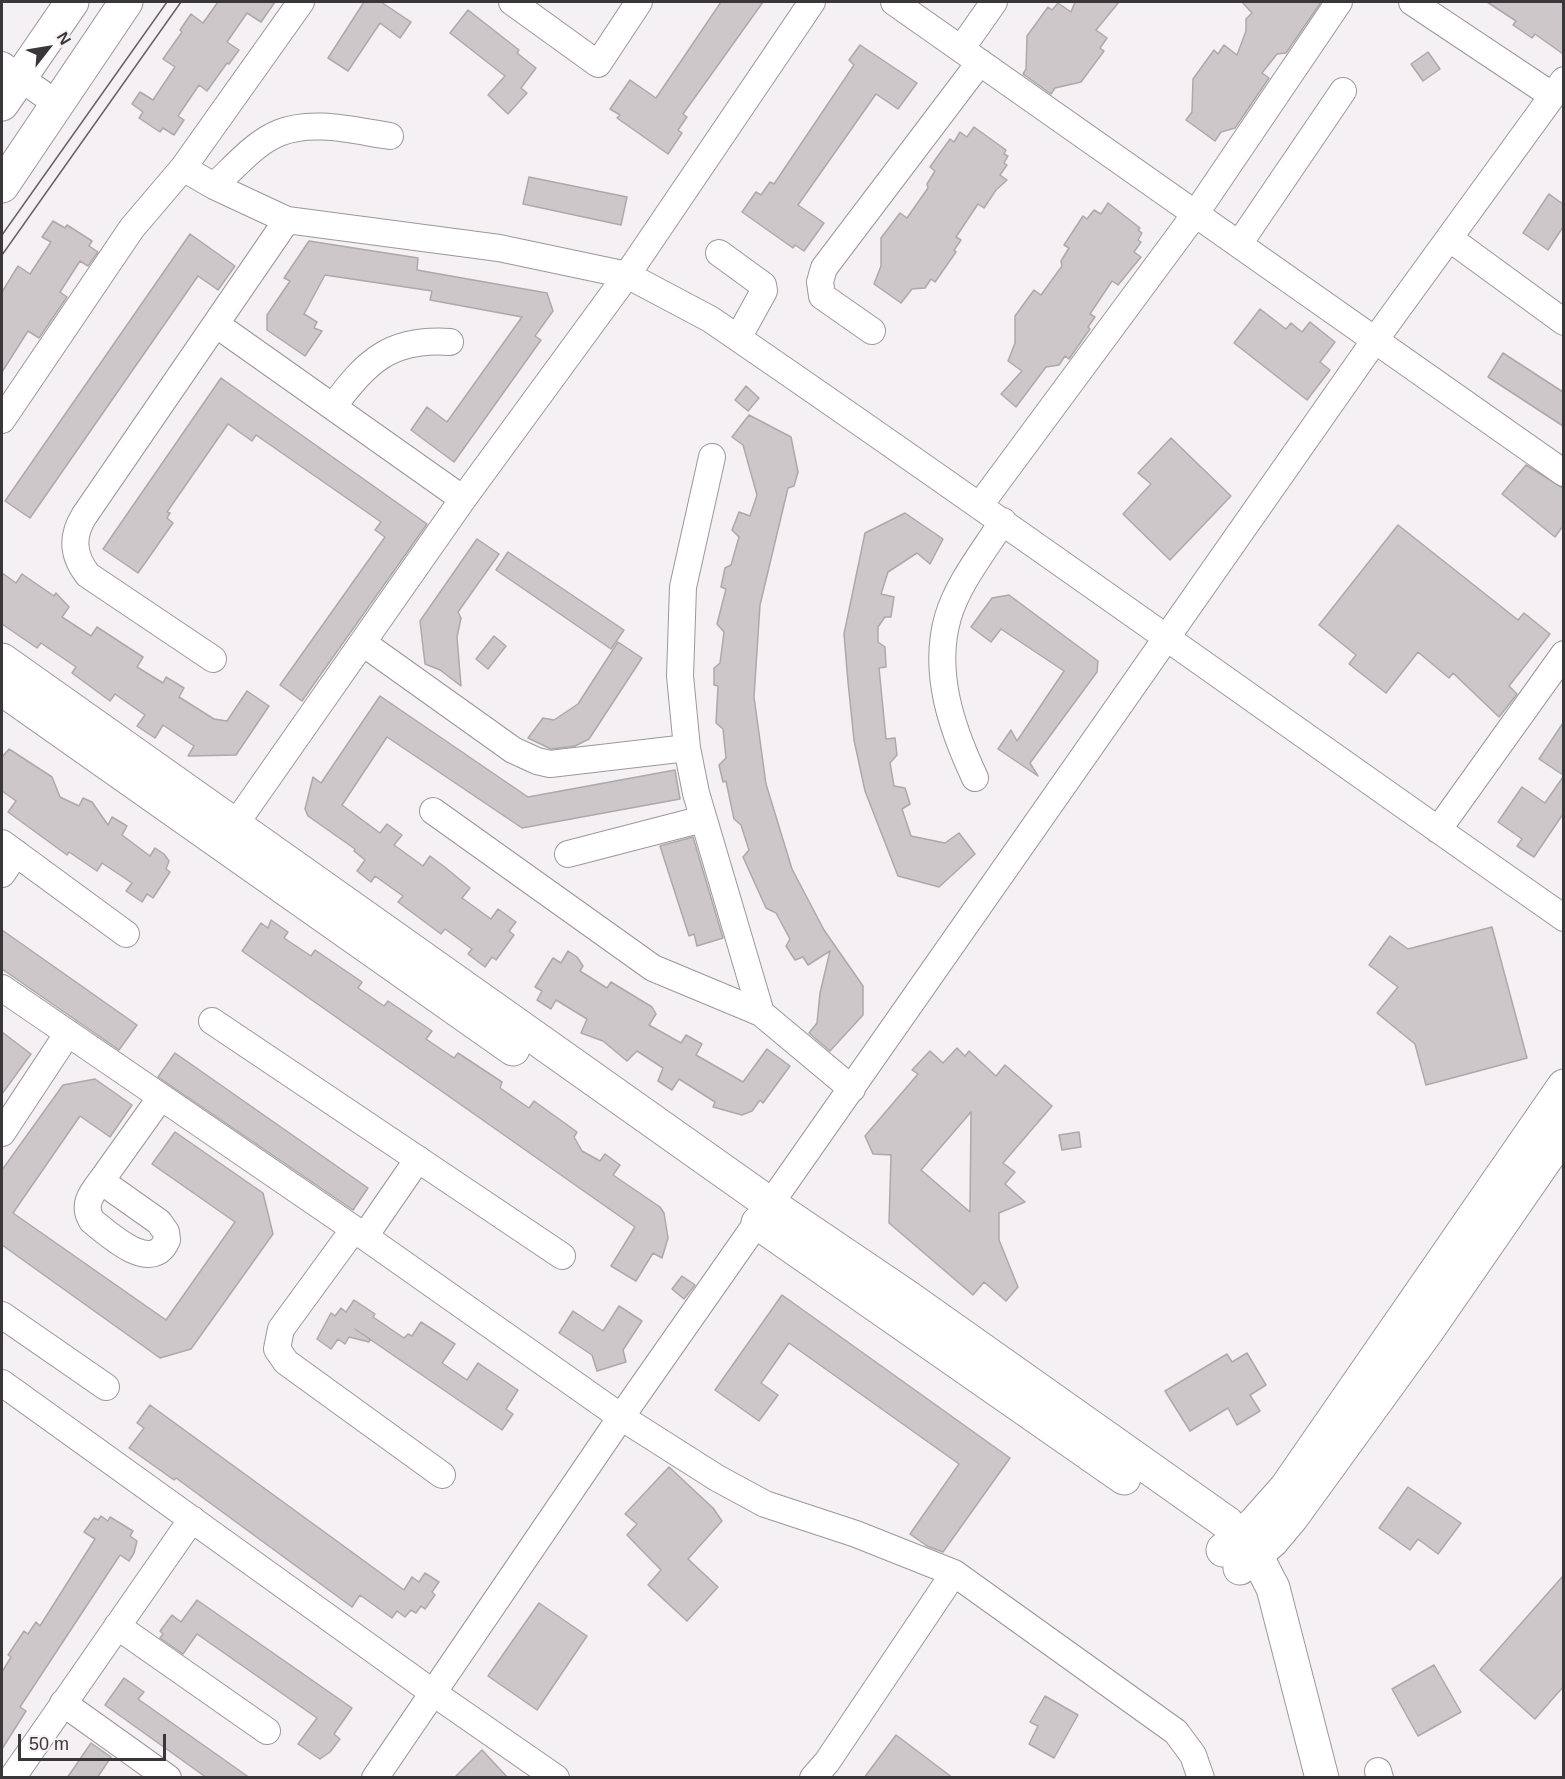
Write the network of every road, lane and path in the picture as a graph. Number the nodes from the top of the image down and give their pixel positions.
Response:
1 (72, 2) edge
2 (126, 2) edge
3 (301, 2) edge
4 (512, 2) edge
5 (639, 2) edge
6 (812, 2) edge
7 (894, 2) edge
8 (994, 2) edge
9 (1339, 2) edge
10 (1412, 2) edge
11 (971, 55) junction
12 (11, 71) edge
13 (1558, 88) edge
14 (1343, 91) dead end
15 (2, 104) edge
16 (57, 104) junction
17 (390, 136) dead end
18 (183, 168) junction
19 (2, 186) edge
20 (214, 186) junction
21 (1196, 213) junction
22 (287, 220) junction
23 (1449, 238) junction
24 (1239, 244) junction
25 (719, 253) dead end
26 (627, 275) junction
27 (1563, 322) edge
28 (217, 325) junction
29 (872, 331) dead end
30 (738, 338) junction
31 (1375, 340) junction
32 (450, 342) dead end
33 (333, 407) junction
34 (2, 420) edge
35 (712, 457) dead end
36 (1563, 473) edge
37 (464, 499) junction
38 (980, 505) junction
39 (1003, 521) junction
40 (1167, 641) junction
41 (363, 643) junction
42 (1563, 654) edge
43 (213, 659) dead end
44 (2, 660) edge
45 (2, 689) edge
46 (687, 748) junction
47 (975, 778) dead end
48 (433, 811) dead end
49 (703, 819) junction
50 (1438, 830) junction
51 (229, 834) junction
52 (568, 854) dead end
53 (6, 857) edge
54 (1563, 918) edge
55 (126, 934) dead end
56 (2, 988) edge
57 (761, 1013) junction
58 (212, 1021) dead end
59 (68, 1033) junction
60 (1563, 1086) edge
61 (852, 1089) junction
62 (161, 1097) junction
63 (2, 1133) edge
64 (1563, 1133) edge
65 (418, 1159) junction
66 (100, 1181) dead end
67 (764, 1214) junction
68 (360, 1232) junction
69 (562, 1256) dead end
70 (2, 1315) edge
71 (2, 1383) edge
72 (106, 1387) dead end
73 (621, 1417) junction
74 (442, 1475) dead end
75 (1283, 1510) junction
76 (192, 1519) junction
77 (1236, 1546) junction
78 (954, 1573) junction
79 (1275, 1594) junction
80 (117, 1626) junction
81 (432, 1692) junction
82 (63, 1703) junction
83 (267, 1731) dead end
84 (12, 1778) edge
85 (168, 1778) edge
86 (375, 1778) edge
87 (556, 1778) edge
88 (813, 1778) edge
89 (1201, 1778) edge
90 (1299, 1778) edge
91 (1322, 1778) edge

1 - 12 main road
2 - 16 main road
3 - 18 street
4 - 5 street
6 - 26 street
7 - 11 street
8 - 11 street
9 - 21 street
10 - 13 street
11 - 21 street
11 - 29 street
12 - 15 main road
12 - 16 street
13 - 23 street
14 - 24 street
16 - 19 main road
17 - 20 street
18 - 20 street
18 - 34 street
20 - 22 street
21 - 24 street
21 - 38 street
22 - 26 street
22 - 28 street
23 - 27 street
23 - 31 street
24 - 31 street
25 - 30 street
26 - 30 street
26 - 37 street
28 - 33 street
28 - 43 street
30 - 38 street
31 - 36 street
31 - 40 street
32 - 33 street
33 - 37 street
35 - 46 street
37 - 41 street
38 - 39 street
39 - 40 street
39 - 47 street
40 - 50 street
40 - 61 street
41 - 46 street
41 - 51 street
42 - 50 street
44 - 51 main road
45 - 51 main road
46 - 49 street
48 - 57 street
49 - 52 street
49 - 57 street
50 - 54 street
51 - 67 main road
53 - 55 street
56 - 59 street
57 - 61 street
58 - 65 street
59 - 62 street
59 - 63 street
60 - 75 main road
61 - 67 street
62 - 66 street
62 - 68 street
64 - 75 main road
65 - 68 street
65 - 69 street
67 - 73 street
67 - 77 main road
68 - 73 street
68 - 74 street
70 - 72 street
71 - 76 street
73 - 78 street
73 - 81 street
75 - 77 main road
75 - 77 main road
75 - 79 main road
76 - 80 street
76 - 81 street
77 - 79 main road
77 - 90 main road
78 - 88 street
78 - 89 street
79 - 91 main road
80 - 82 street
80 - 83 street
81 - 86 street
81 - 87 street
82 - 84 street
82 - 85 street

